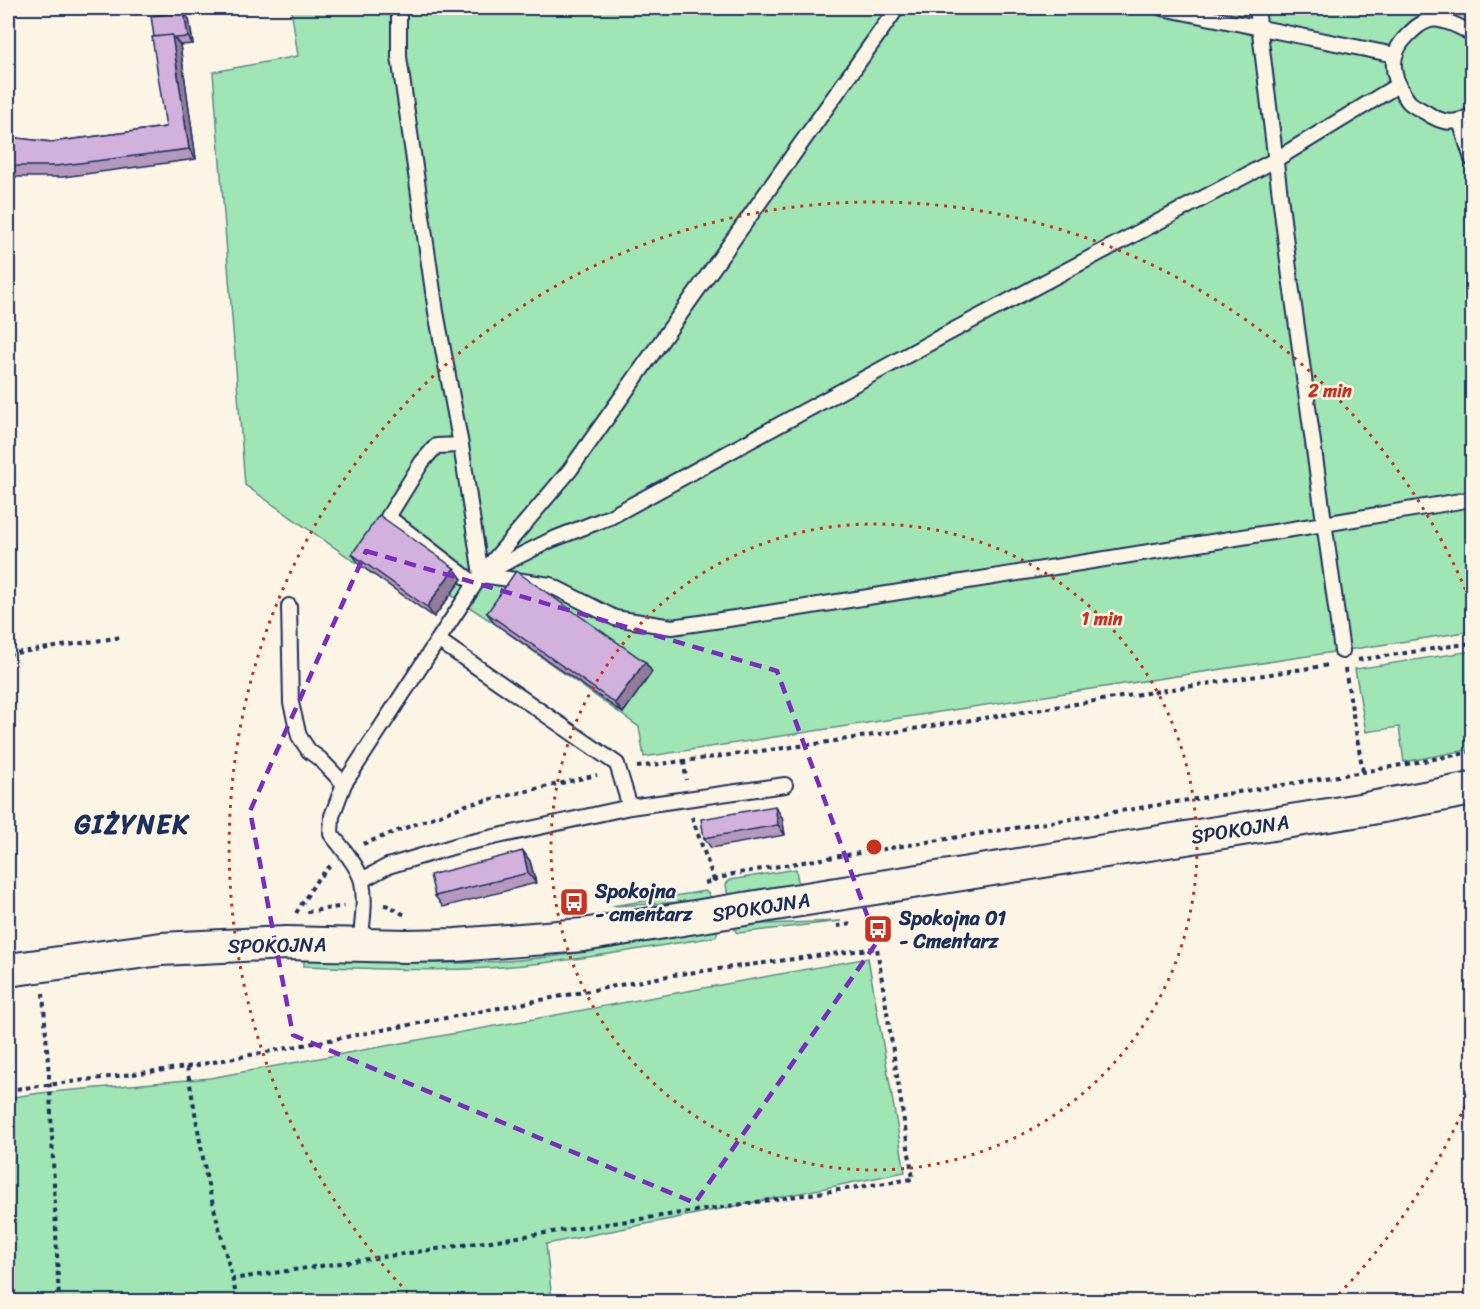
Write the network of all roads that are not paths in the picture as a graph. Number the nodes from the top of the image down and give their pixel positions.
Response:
1 (399, 8) edge
2 (897, 8) edge
3 (1162, 8) edge
4 (1257, 8) edge
5 (1430, 13) edge
6 (1260, 27) junction
7 (1473, 35) edge
8 (1395, 55) junction
9 (1398, 85) junction
10 (1466, 118) edge
11 (1473, 159) edge
12 (1275, 160) junction
13 (461, 445) junction
14 (1473, 499) edge
15 (1323, 524) junction
16 (478, 579) junction
17 (290, 606) dead end
18 (438, 640) junction
19 (1342, 651) road end
20 (344, 784) junction
21 (785, 785) dead end
22 (1473, 789) edge
23 (630, 807) junction
24 (362, 880) junction
25 (360, 945) junction
26 (8, 970) edge

1 - 13 lane
2 - 16 lane
3 - 6 lane
4 - 6 lane
5 - 7 lane
5 - 8 lane
6 - 8 lane
6 - 12 lane
8 - 9 lane
9 - 10 lane
9 - 12 lane
10 - 11 lane
12 - 15 lane
12 - 16 lane
13 - 16 lane
13 - 16 lane
14 - 15 lane
15 - 16 lane
15 - 19 lane
16 - 18 lane
17 - 20 lane
18 - 20 lane
18 - 23 lane
20 - 24 lane
21 - 23 lane
22 - 25 street, SPOKOJNA
23 - 24 lane
24 - 25 lane
25 - 26 street, SPOKOJNA

